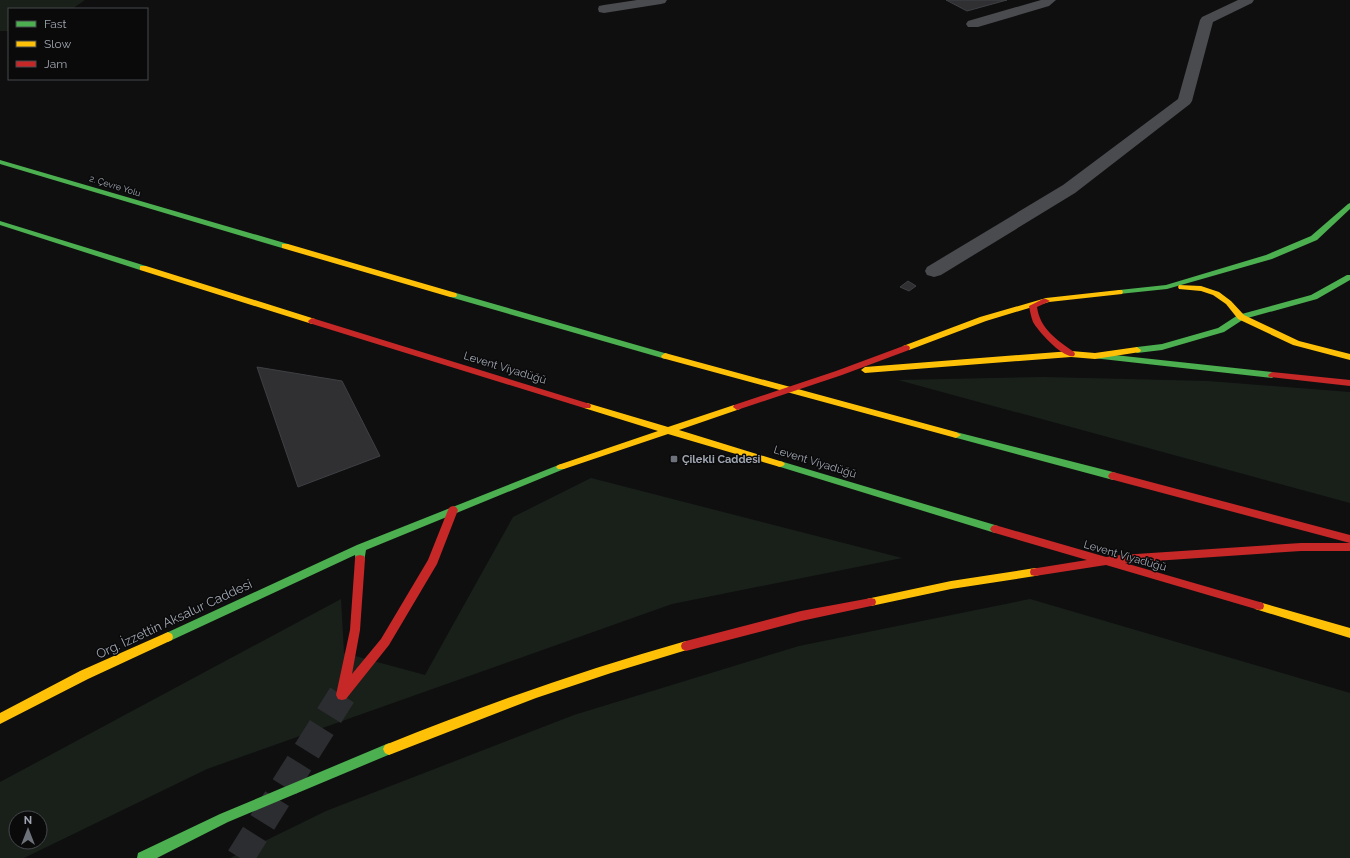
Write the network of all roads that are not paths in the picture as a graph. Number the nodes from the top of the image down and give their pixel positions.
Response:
1 (661, 0) edge
2 (1050, 0) edge
3 (1248, 0) edge
4 (604, 9) dead end
5 (973, 24) dead end
6 (0, 162) edge
7 (1350, 205) edge
8 (0, 223) edge
9 (934, 271) dead end
10 (1350, 277) edge
11 (1166, 287) junction
12 (1049, 300) junction
13 (1241, 317) junction
14 (1071, 354) junction
15 (1095, 356) junction
16 (1350, 357) edge
17 (838, 372) junction
18 (1350, 383) edge
19 (453, 510) junction
20 (1350, 539) edge
21 (1350, 547) edge
22 (361, 548) junction
23 (1350, 633) edge
24 (0, 719) edge
25 (143, 858) edge

1 - 4 street
2 - 5 street
3 - 9 street
6 - 20 main road, 2. Çevre Yolu
7 - 11 main road
8 - 23 main road, Levent Viyadüğü
10 - 13 main road
11 - 12 main road
11 - 13 main road
12 - 14 main road
12 - 17 main road
13 - 15 main road
13 - 16 main road
14 - 15 main road
14 - 17 main road
15 - 18 main road
17 - 19 main road, Org. İzzettin Aksalur Caddesi
19 - 22 main road, Org. İzzettin Aksalur Caddesi
19 - 22 main road
21 - 25 main road
22 - 24 main road, Org. İzzettin Aksalur Caddesi

